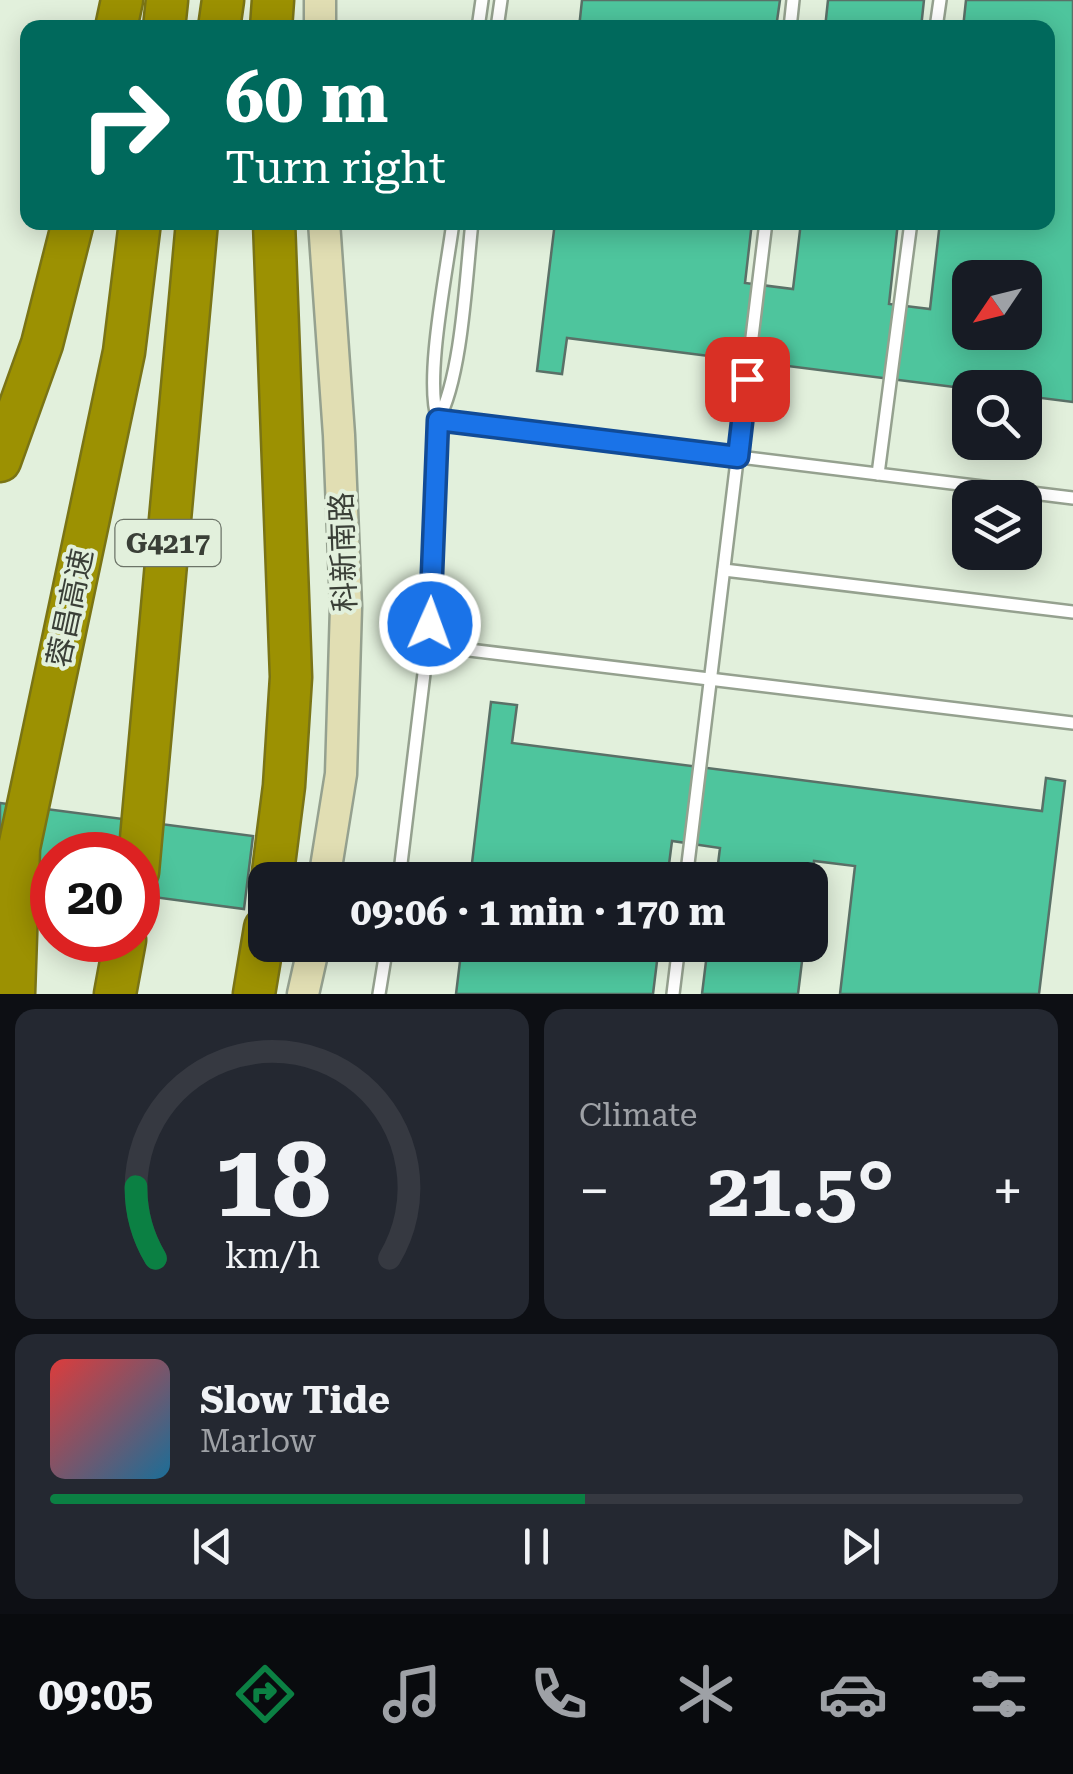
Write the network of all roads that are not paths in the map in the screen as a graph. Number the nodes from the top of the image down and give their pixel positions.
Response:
1 (71, 230) edge
2 (139, 230) edge
3 (196, 230) edge
4 (274, 230) edge
5 (325, 230) edge
6 (452, 230) edge
7 (471, 230) edge
8 (765, 230) edge
9 (910, 230) edge
10 (438, 420) junction
11 (738, 457) junction
12 (0, 460) edge
13 (878, 474) junction
14 (1073, 498) edge
15 (724, 570) junction
16 (1073, 612) edge
17 (428, 645) junction
18 (711, 679) junction
19 (1073, 722) edge
20 (142, 832) edge
21 (274, 862) edge
22 (327, 862) edge
23 (401, 862) edge
24 (688, 862) edge
25 (121, 962) edge
26 (259, 962) edge
27 (310, 962) edge
28 (384, 962) edge
29 (676, 962) edge
30 (14, 994) edge
31 (115, 994) edge
32 (254, 994) edge
33 (303, 994) edge
34 (379, 994) edge
35 (672, 994) edge

1 - 12 highway
2 - 30 highway, 蓉昌高速 / G4217
3 - 20 highway, G4217
4 - 21 highway
5 - 22 main road, 科新南路
6 - 10 lane
7 - 10 lane
8 - 11 lane
9 - 13 lane
10 - 11 lane
10 - 17 lane
11 - 13 lane
11 - 15 lane
13 - 14 lane
15 - 16 lane
15 - 18 lane
17 - 18 lane
17 - 23 lane
18 - 19 lane
18 - 24 lane
25 - 31 highway
26 - 32 highway
27 - 33 main road
28 - 34 lane
29 - 35 lane

